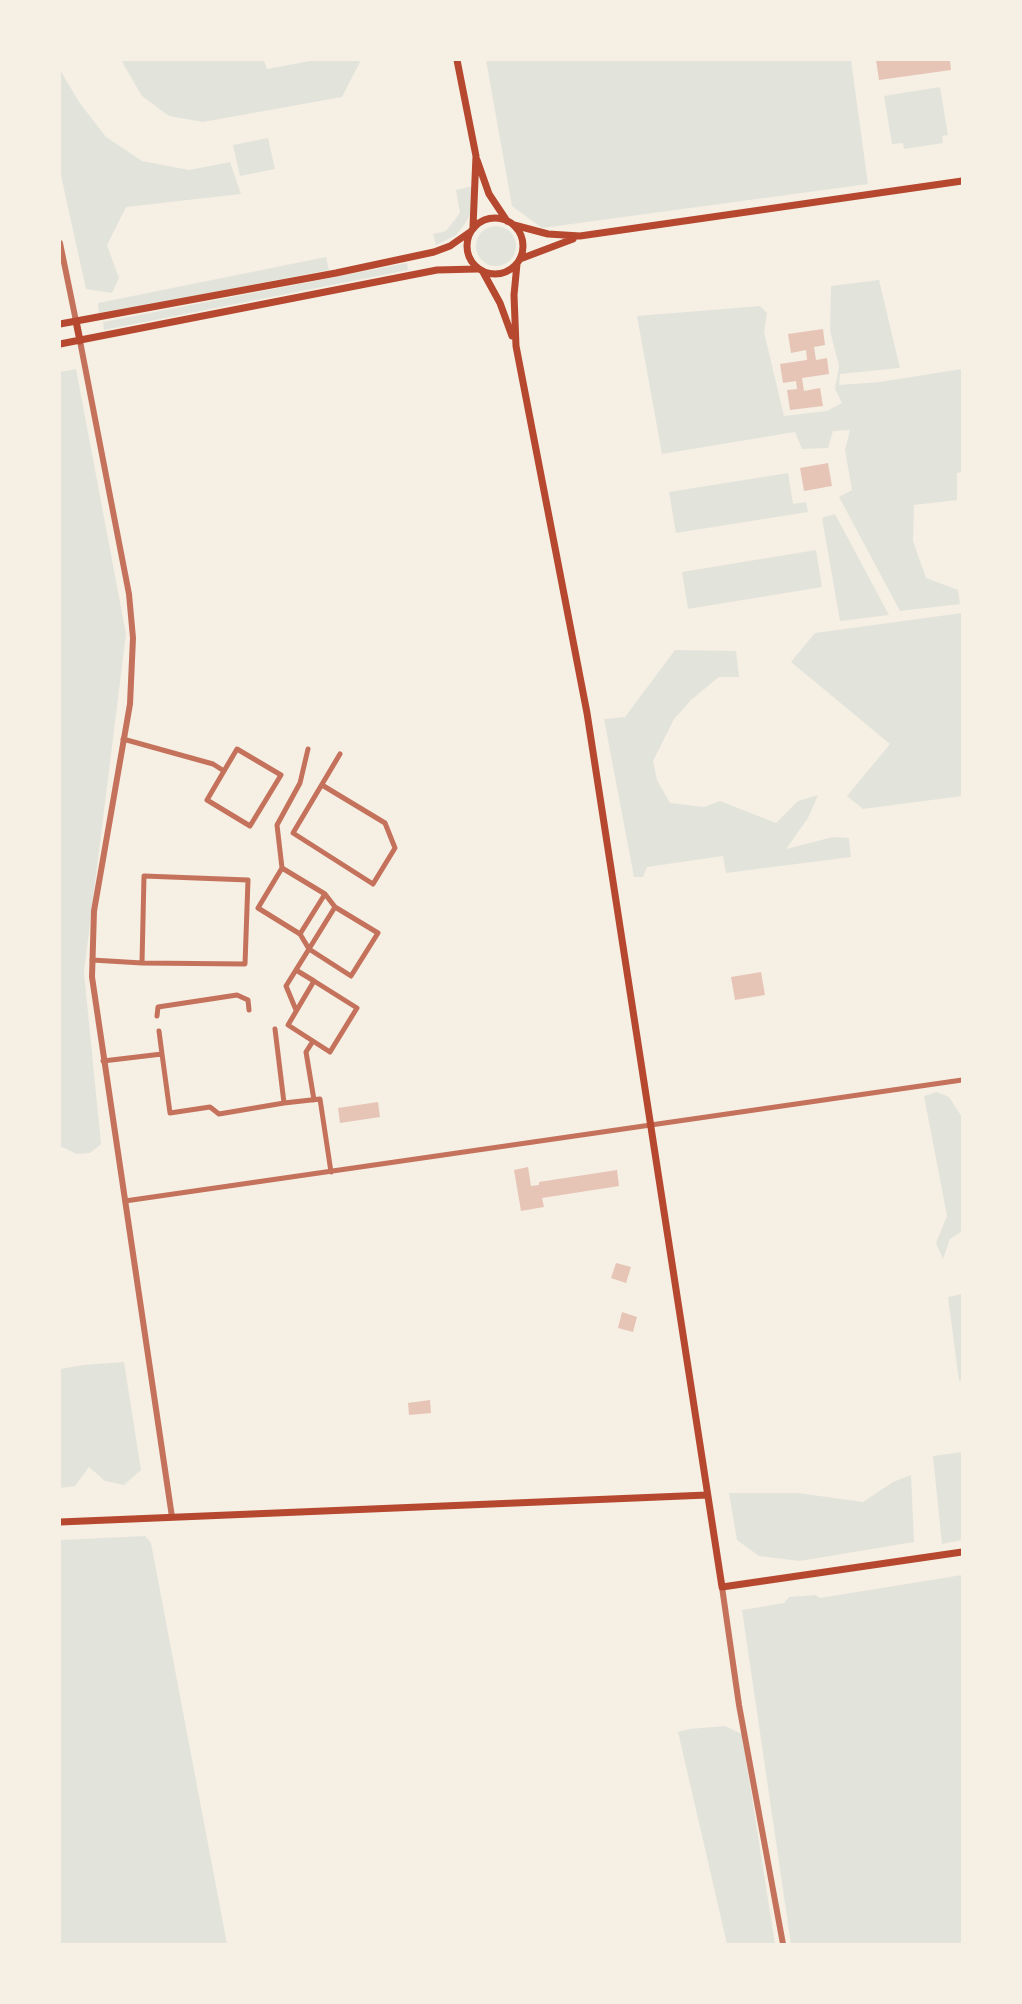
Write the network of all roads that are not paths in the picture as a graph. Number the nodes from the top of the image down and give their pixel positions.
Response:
1 (457, 60) edge
2 (476, 156) junction
3 (962, 181) edge
4 (510, 223) junction
5 (472, 230) junction
6 (580, 236) junction
7 (60, 243) edge
8 (519, 262) junction
9 (480, 271) junction
10 (76, 321) junction
11 (60, 324) edge
12 (80, 341) junction
13 (60, 344) edge
14 (516, 346) junction
15 (123, 739) junction
16 (308, 750) dead end
17 (340, 754) dead end
18 (224, 771) junction
19 (322, 785) junction
20 (282, 869) junction
21 (325, 894) junction
22 (335, 906) junction
23 (300, 934) junction
24 (309, 949) junction
25 (92, 960) junction
26 (142, 963) junction
27 (296, 970) junction
28 (314, 981) junction
29 (249, 1010) dead end
30 (296, 1011) junction
31 (157, 1016) dead end
32 (275, 1028) dead end
33 (159, 1031) dead end
34 (313, 1041) junction
35 (162, 1054) junction
36 (103, 1061) junction
37 (962, 1080) edge
38 (314, 1100) junction
39 (284, 1103) junction
40 (650, 1125) junction
41 (331, 1172) junction
42 (125, 1201) junction
43 (707, 1495) junction
44 (172, 1517) junction
45 (60, 1522) edge
46 (962, 1552) edge
47 (722, 1587) junction
48 (783, 1944) edge

1 - 2 main road
2 - 4 main road
2 - 5 main road
3 - 6 main road
4 - 5 main road
4 - 6 main road
4 - 8 main road
5 - 9 main road
5 - 10 main road
6 - 8 main road
7 - 10 street
8 - 9 main road
8 - 14 main road
9 - 12 main road
9 - 14 main road
10 - 11 main road
10 - 12 main road
12 - 13 main road
12 - 15 street
14 - 40 main road
15 - 18 street
15 - 25 street
16 - 20 street
17 - 19 street
18 - 18 street
19 - 19 street
20 - 21 street
20 - 23 street
21 - 22 street
21 - 23 street
22 - 24 street
22 - 24 street
23 - 24 street
24 - 27 street
25 - 26 street
25 - 36 street
26 - 26 street
27 - 28 street
27 - 30 street
28 - 30 street
28 - 34 street
29 - 31 street
30 - 34 street
32 - 39 street
33 - 35 street
34 - 38 street
35 - 36 street
35 - 39 street
36 - 42 street
37 - 40 street
38 - 39 street
38 - 41 street
40 - 41 street
40 - 43 main road
41 - 42 street
42 - 44 street
43 - 44 main road
43 - 47 main road
44 - 45 main road
46 - 47 main road
47 - 48 street

